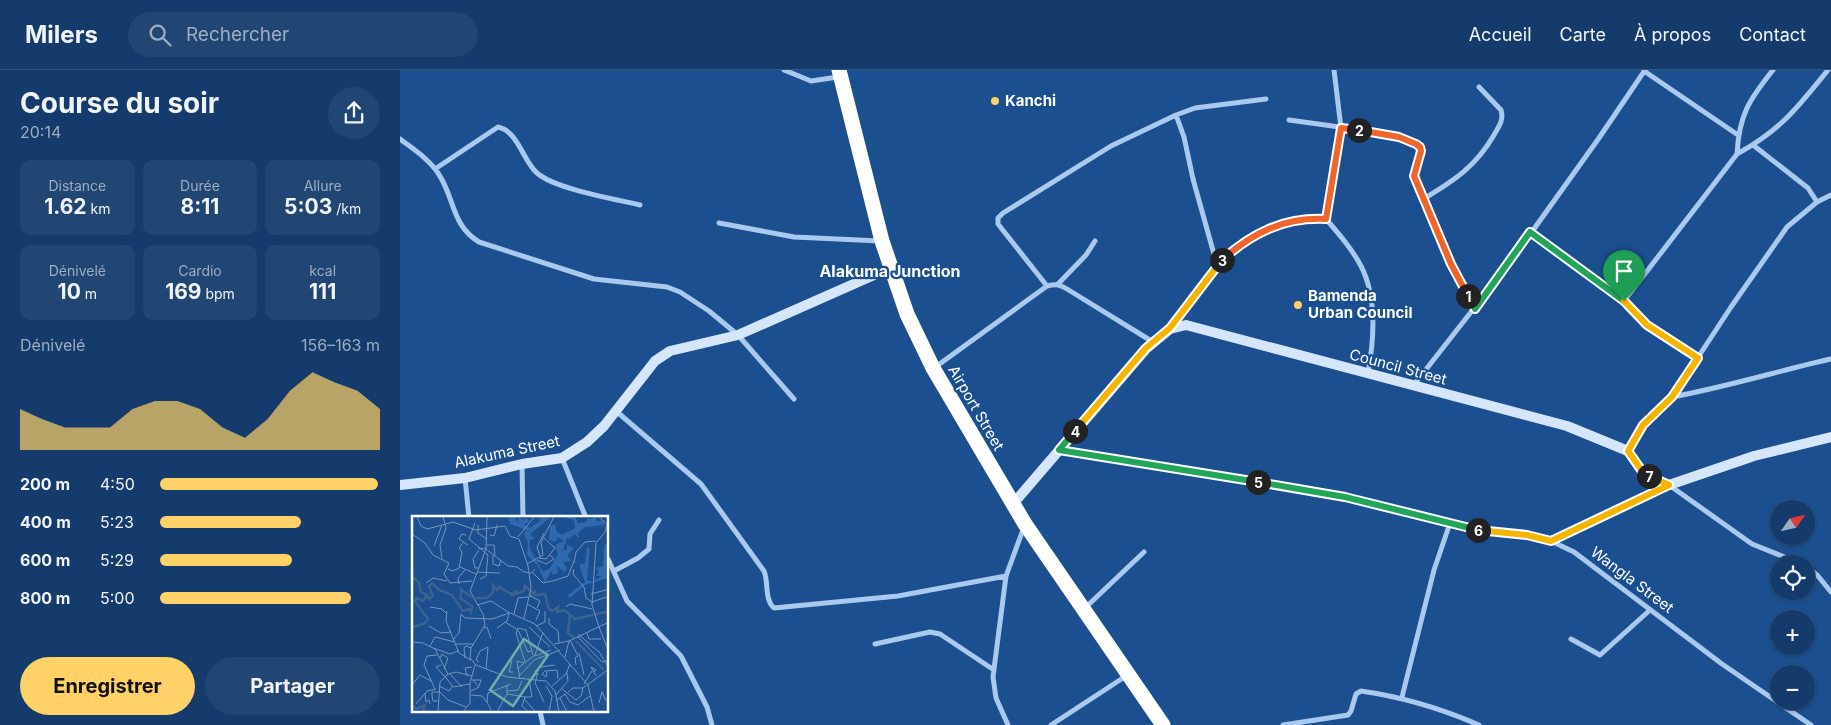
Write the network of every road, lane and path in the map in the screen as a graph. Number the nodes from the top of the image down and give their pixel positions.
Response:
1 (784, 70) edge
2 (1334, 70) edge
3 (1773, 70) edge
4 (1828, 70) edge
5 (1644, 71) edge
6 (840, 73) edge
7 (1480, 88) dead end
8 (1266, 99) dead end
9 (1176, 115) junction
10 (1289, 120) dead end
11 (1341, 128) junction
12 (1738, 136) junction
13 (400, 139) edge
14 (1753, 145) junction
15 (1736, 154) junction
16 (435, 168) junction
17 (1831, 195) edge
18 (1425, 198) junction
19 (1817, 202) junction
20 (640, 205) dead end
21 (1326, 219) junction
22 (720, 223) dead end
23 (1530, 232) junction
24 (882, 241) junction
25 (1095, 241) dead end
26 (1217, 265) junction
27 (890, 268) junction
28 (1058, 284) junction
29 (1047, 286) junction
30 (1624, 301) junction
31 (1475, 309) junction
32 (1170, 328) junction
33 (738, 335) junction
34 (1153, 342) junction
35 (1698, 358) junction
36 (1831, 359) edge
37 (933, 368) junction
38 (1368, 374) junction
39 (1413, 387) junction
40 (1672, 397) junction
41 (794, 399) dead end
42 (615, 411) junction
43 (1831, 437) edge
44 (1059, 450) junction
45 (1628, 451) junction
46 (562, 458) junction
47 (522, 464) junction
48 (466, 478) junction
49 (1669, 485) junction
50 (400, 486) edge
51 (1013, 504) junction
52 (469, 516) edge
53 (523, 516) edge
54 (585, 516) edge
55 (659, 520) dead end
56 (1450, 523) junction
57 (1025, 524) junction
58 (1551, 541) junction
59 (1144, 552) dead end
60 (1780, 555) edge
61 (609, 561) edge
62 (614, 571) junction
63 (1815, 574) edge
64 (1006, 576) junction
65 (1831, 592) edge
66 (1084, 608) junction
67 (1650, 610) junction
68 (1571, 639) dead end
69 (875, 644) dead end
70 (994, 670) junction
71 (1129, 675) junction
72 (1402, 697) junction
73 (540, 712) edge
74 (1159, 723) edge
75 (543, 725) edge
76 (712, 725) edge
77 (1008, 725) edge
78 (1052, 725) edge
79 (1283, 725) edge
80 (1479, 725) edge
81 (1811, 725) edge

1 - 6 street
2 - 11 street
3 - 12 street
4 - 14 street
5 - 12 street
5 - 23 street
6 - 24 highway, Airport Street
7 - 18 street
8 - 9 street
9 - 26 street
9 - 29 street
10 - 11 street
11 - 18 street
11 - 21 street
12 - 15 street
13 - 16 street
14 - 15 street
14 - 19 street
15 - 30 street
16 - 20 street
16 - 33 street
17 - 19 street
18 - 31 street
19 - 35 street
21 - 26 street
21 - 38 street
22 - 24 street
23 - 30 street
23 - 31 street
24 - 27 highway, Airport Street
25 - 28 street
26 - 32 street
27 - 33 street, Alakuma Street
27 - 37 highway, Airport Street
28 - 29 street
28 - 34 street
29 - 37 street
30 - 35 street
31 - 39 street
32 - 34 street
32 - 38 street, Council Street
33 - 41 street
33 - 42 street, Alakuma Street
34 - 44 street
35 - 40 street
36 - 40 street
37 - 51 highway, Airport Street
38 - 39 street, Council Street
39 - 45 street, Council Street
40 - 45 street
42 - 46 street, Alakuma Street
42 - 64 street
43 - 49 street
44 - 51 street
44 - 56 street, Wangla Street
45 - 49 street
46 - 47 street, Alakuma Street
46 - 54 street
47 - 48 street, Alakuma Street
47 - 53 street
48 - 50 street, Alakuma Street
48 - 52 street
49 - 58 street
49 - 60 street
51 - 57 highway, Airport Street
55 - 62 street
56 - 58 street, Wangla Street
56 - 72 street
57 - 64 street
57 - 66 highway, Airport Street
58 - 67 street, Wangla Street
59 - 66 street
61 - 62 street
62 - 76 street
63 - 65 street
64 - 70 street
66 - 71 highway, Airport Street
67 - 68 street
67 - 81 street, Wangla Street
69 - 70 street
70 - 77 street
71 - 74 highway, Airport Street
71 - 78 street
72 - 79 street
72 - 80 street
73 - 75 street

